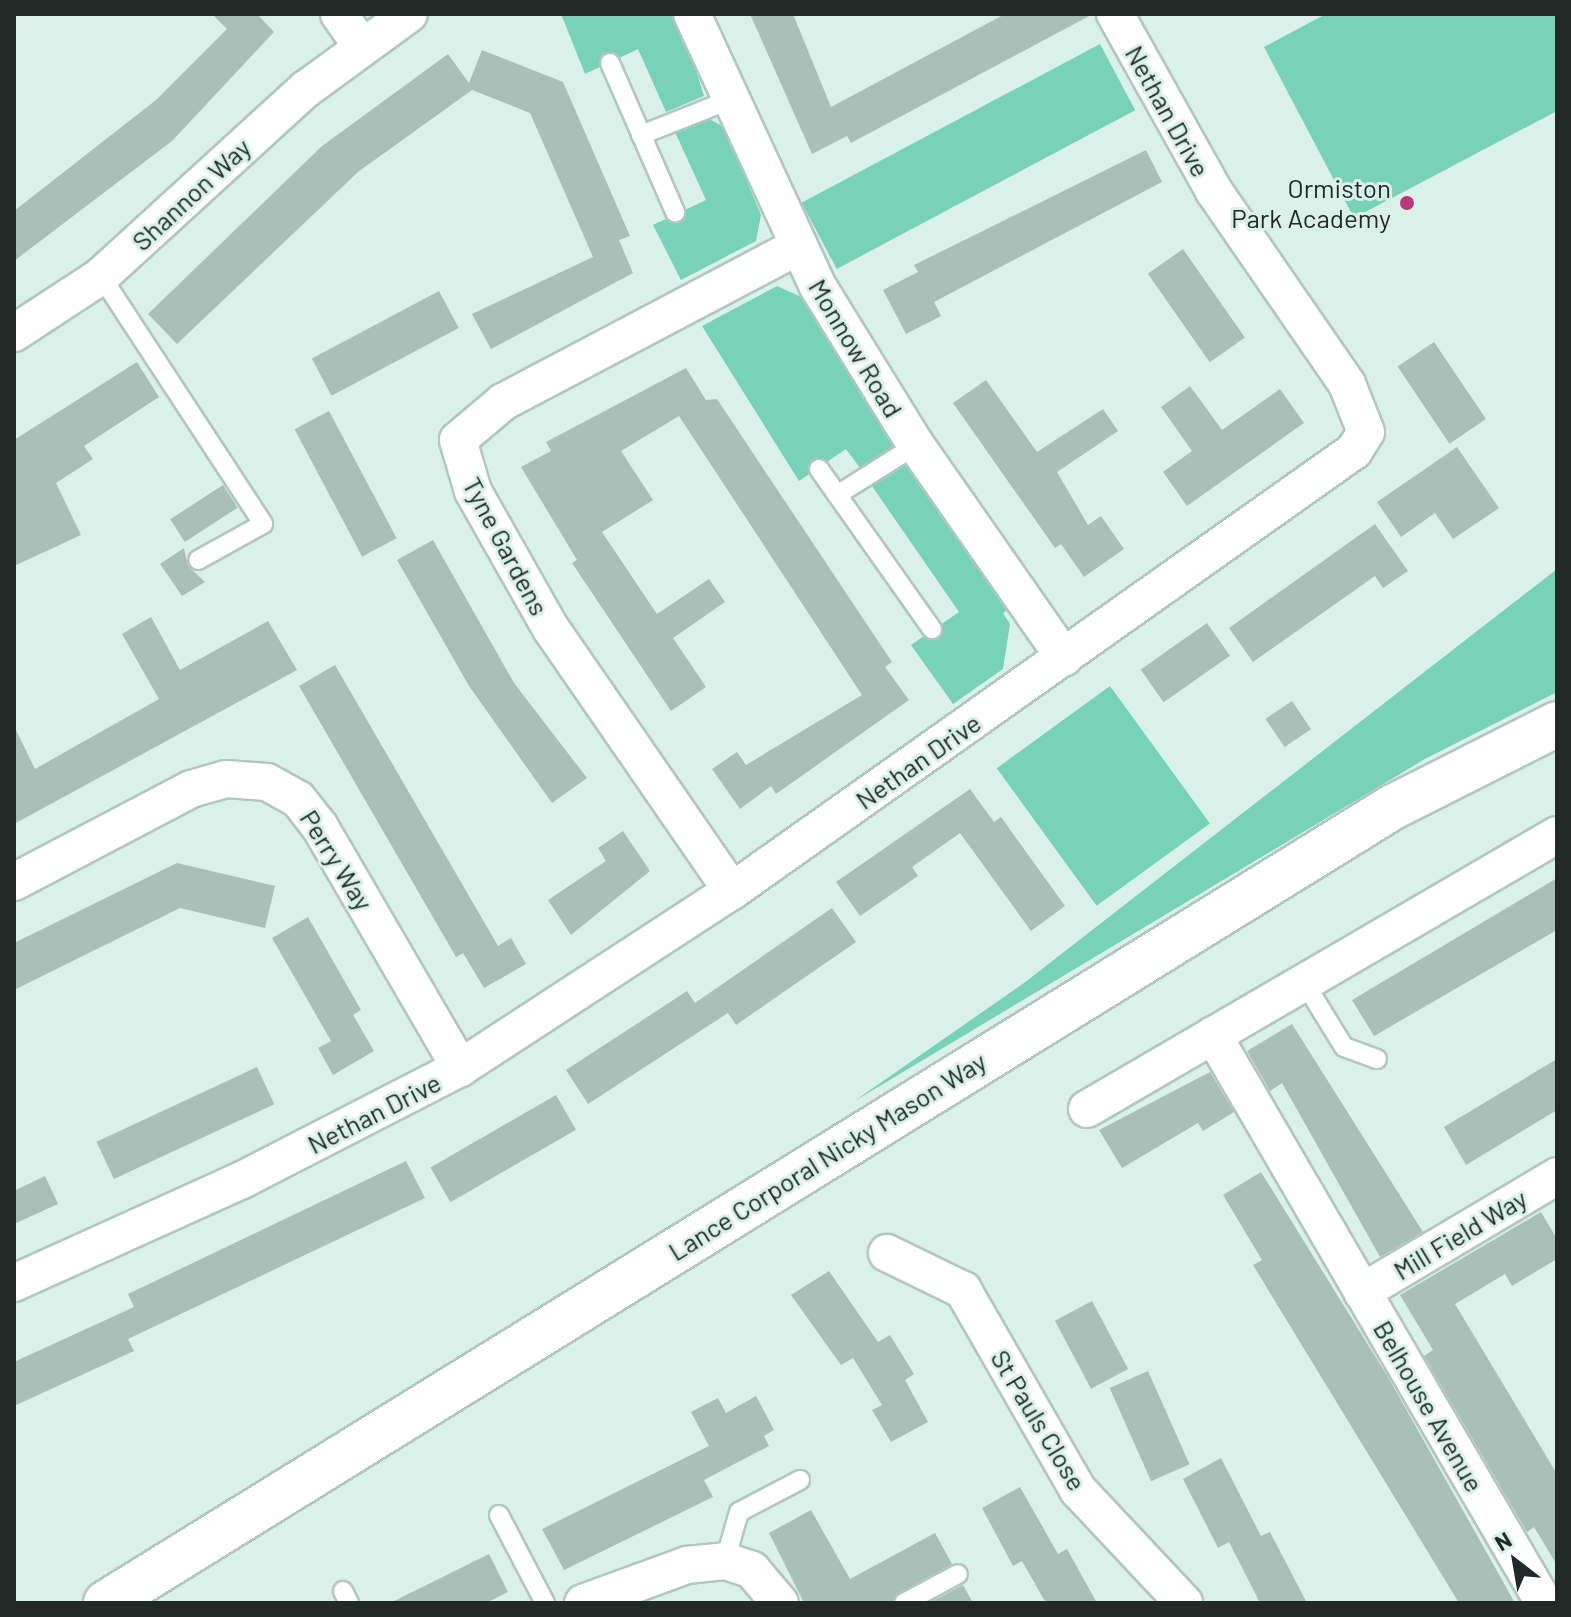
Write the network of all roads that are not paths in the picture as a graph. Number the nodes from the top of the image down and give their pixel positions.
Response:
1 (339, 14) edge
2 (409, 14) edge
3 (692, 14) edge
4 (1115, 14) edge
5 (362, 47) junction
6 (610, 63) dead end
7 (727, 101) junction
8 (641, 135) junction
9 (675, 212) dead end
10 (797, 247) junction
11 (101, 276) junction
12 (14, 333) edge
13 (916, 445) junction
14 (819, 469) dead end
15 (837, 495) junction
16 (198, 560) dead end
17 (932, 629) dead end
18 (1064, 657) junction
19 (1557, 724) edge
20 (1557, 835) edge
21 (14, 882) edge
22 (732, 891) junction
23 (1304, 982) junction
24 (1213, 1035) junction
25 (1377, 1059) dead end
26 (460, 1068) junction
27 (1087, 1109) dead end
28 (1557, 1176) edge
29 (887, 1253) dead end
30 (14, 1283) edge
31 (1362, 1292) junction
32 (800, 1480) dead end
33 (499, 1515) dead end
34 (725, 1561) junction
35 (958, 1574) dead end
36 (106, 1603) edge
37 (545, 1603) edge
38 (583, 1603) edge
39 (780, 1603) edge
40 (904, 1603) edge
41 (1184, 1603) edge
42 (1544, 1603) edge

1 - 5 street
2 - 5 street, Shannon Way
3 - 7 street, Monnow Road
4 - 18 street, Nethan Drive
5 - 11 street, Shannon Way
6 - 8 lane
7 - 8 lane
7 - 10 street, Monnow Road
8 - 9 lane
10 - 13 street, Monnow Road
10 - 22 street, Tyne Gardens
11 - 12 street, Shannon Way
11 - 16 lane
13 - 15 lane
13 - 18 street, Monnow Road
14 - 15 lane
15 - 17 lane
18 - 22 street, Nethan Drive
19 - 36 main road, Lance Corporal Nicky Mason Way
20 - 23 street
21 - 26 street, Perry Way
22 - 26 street, Nethan Drive
23 - 24 street
23 - 25 lane
24 - 27 street
24 - 31 street, Belhouse Avenue
26 - 30 street, Nethan Drive
28 - 31 street, Mill Field Way
29 - 41 street, St Pauls Close
31 - 42 street, Belhouse Avenue
32 - 34 lane
33 - 37 lane
34 - 38 street
34 - 39 street
35 - 40 lane

